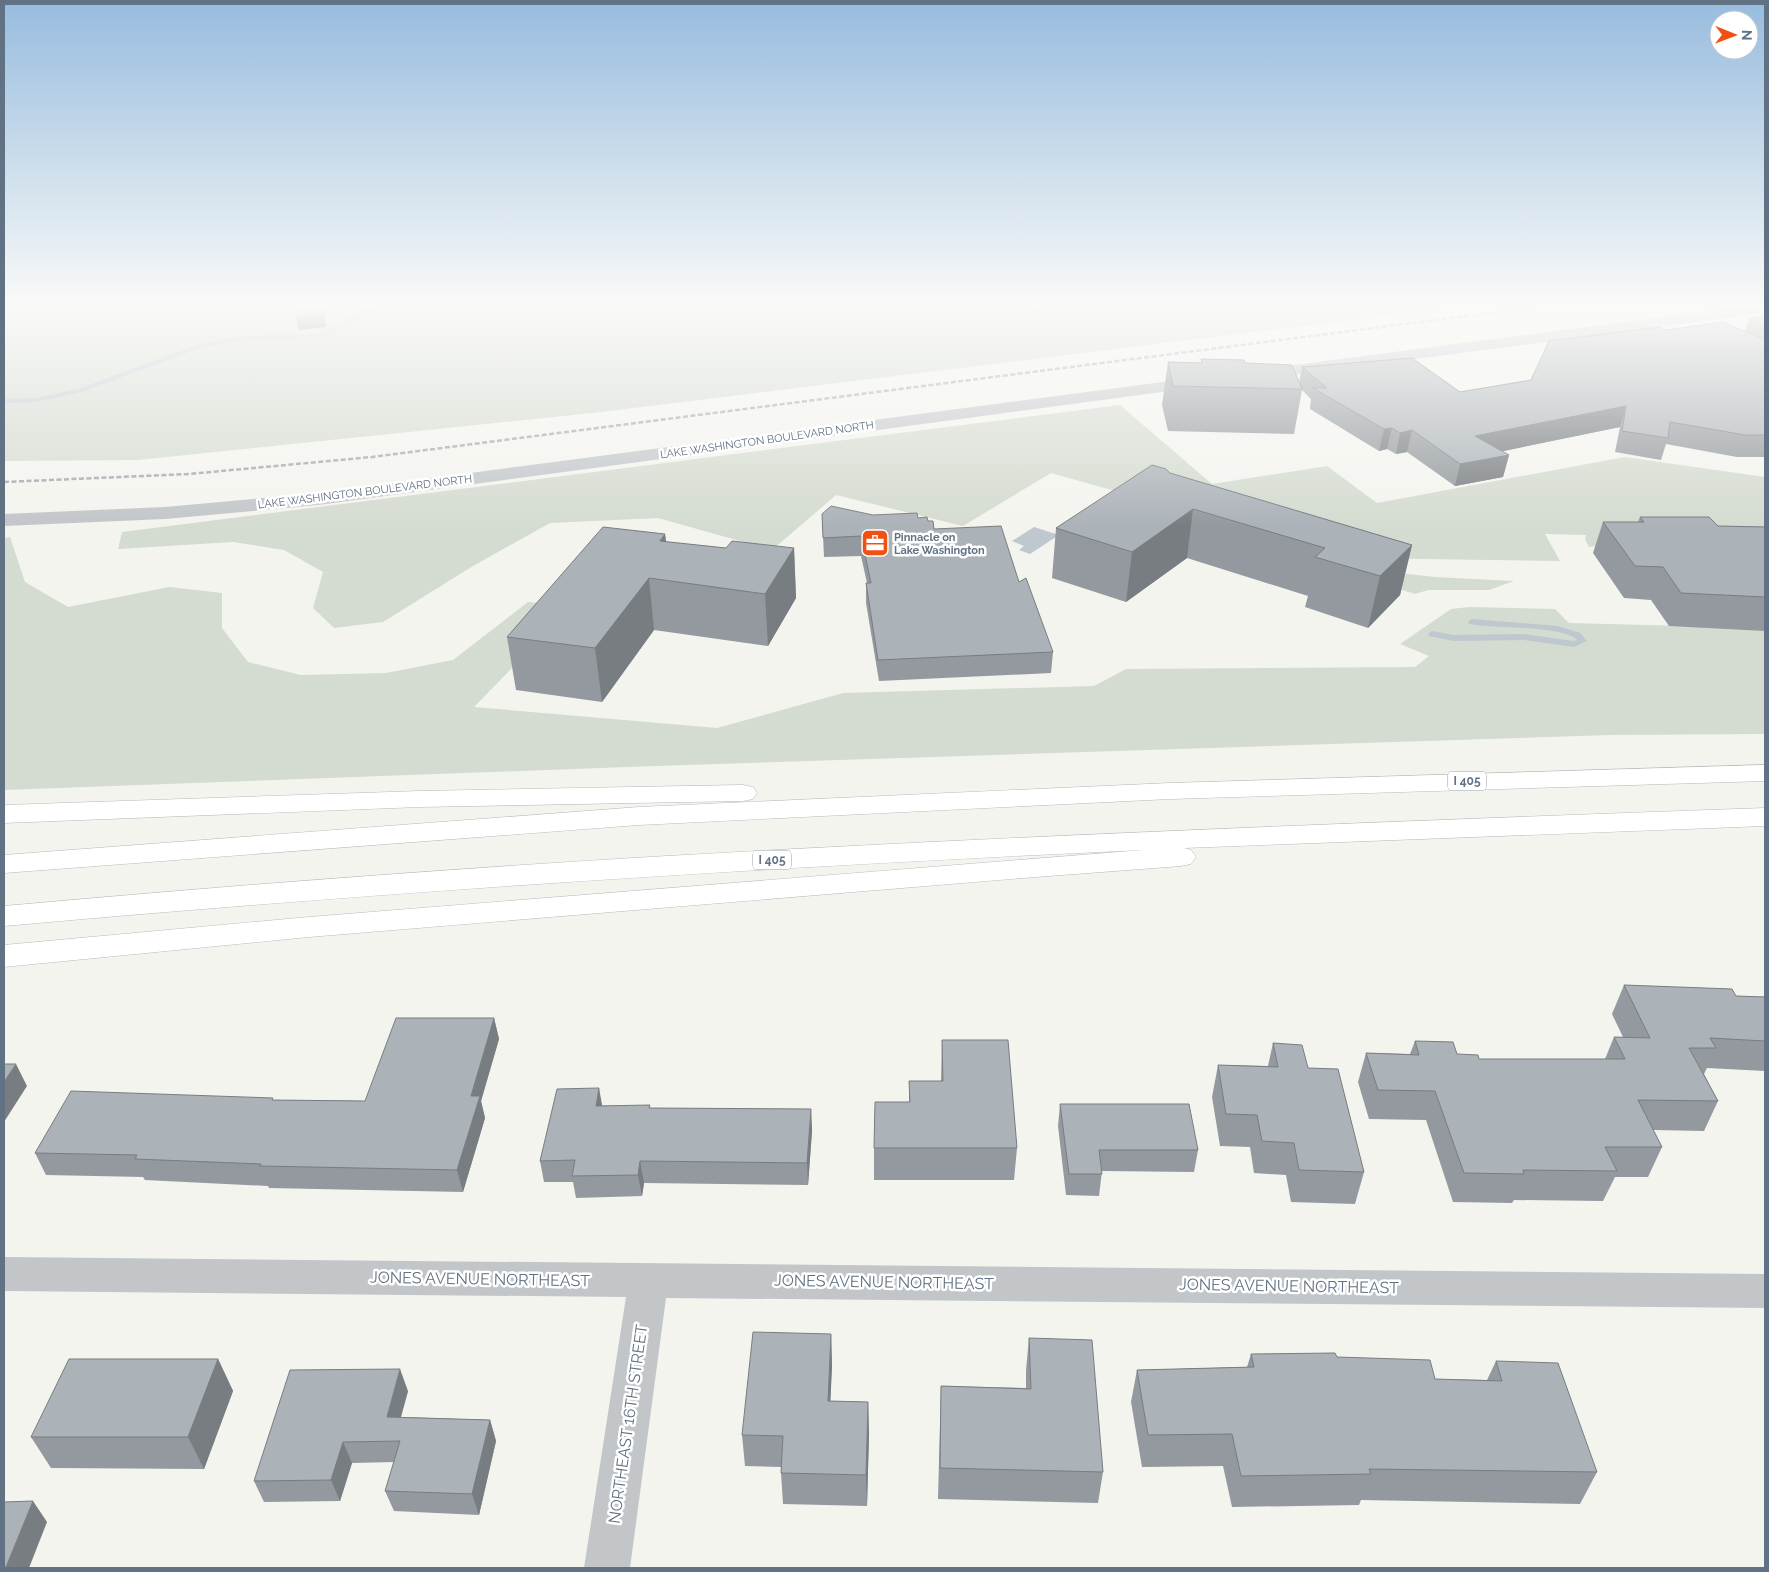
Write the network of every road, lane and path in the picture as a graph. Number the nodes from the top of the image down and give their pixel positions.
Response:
1 (1219, 380) edge
2 (4, 520) edge
3 (1765, 772) edge
4 (1170, 791) junction
5 (4, 814) edge
6 (1765, 817) edge
7 (1542, 825) junction
8 (4, 864) edge
9 (4, 916) edge
10 (4, 956) edge
11 (4, 1274) edge
12 (648, 1280) junction
13 (1765, 1291) edge
14 (607, 1568) edge

1 - 2 street, LAKE WASHINGTON BOULEVARD NORTH
3 - 4 highway, I 405
4 - 5 highway
4 - 8 highway, I 405
6 - 7 highway, I 405
7 - 9 highway, I 405
7 - 10 highway
11 - 12 street, JONES AVENUE NORTHEAST
12 - 13 street, JONES AVENUE NORTHEAST
12 - 14 street, NORTHEAST 16TH STREET

